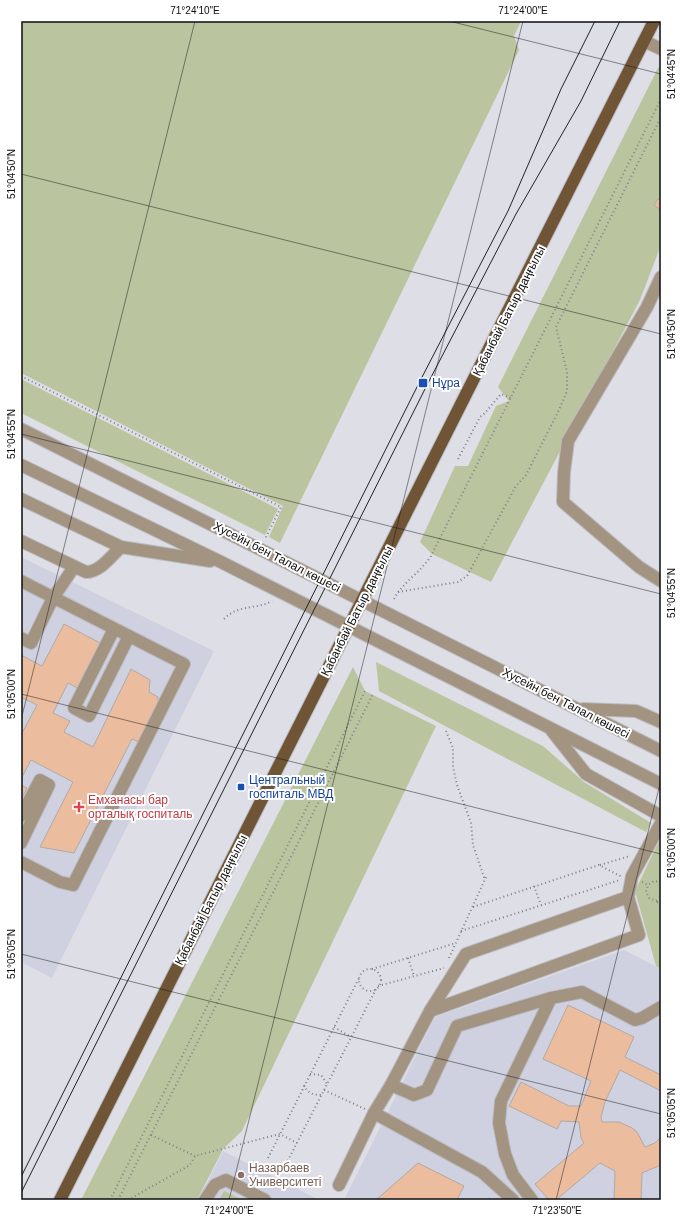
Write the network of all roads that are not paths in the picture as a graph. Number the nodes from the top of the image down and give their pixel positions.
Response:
1 (654, 21) edge
2 (644, 41) junction
3 (661, 49) edge
4 (661, 277) edge
5 (21, 429) edge
6 (21, 465) edge
7 (21, 498) edge
8 (21, 541) edge
9 (121, 547) junction
10 (221, 562) junction
11 (74, 567) junction
12 (661, 581) edge
13 (21, 582) edge
14 (53, 598) junction
15 (363, 601) junction
16 (349, 627) junction
17 (114, 629) junction
18 (129, 636) junction
19 (21, 638) edge
20 (578, 709) junction
21 (661, 722) edge
22 (550, 728) junction
23 (661, 751) edge
24 (661, 784) edge
25 (21, 816) edge
26 (661, 816) edge
27 (661, 823) edge
28 (21, 843) edge
29 (21, 862) edge
30 (628, 897) junction
31 (551, 998) junction
32 (661, 1007) edge
33 (430, 1011) junction
34 (391, 1085) junction
35 (374, 1113) junction
36 (339, 1185) dead end
37 (60, 1200) edge
38 (205, 1200) edge
39 (265, 1200) edge
40 (513, 1200) edge
41 (532, 1200) edge

1 - 2 main road, Қабанбай Батыр даңғылы
2 - 3 street
2 - 15 main road, Қабанбай Батыр даңғылы
4 - 12 street
5 - 15 street, Хусейн бен Талал көшесі
6 - 10 street
7 - 9 street
8 - 11 street
9 - 10 street
9 - 11 street
10 - 16 street
11 - 14 street
13 - 14 street
14 - 17 street
14 - 19 street
15 - 16 main road, Қабанбай Батыр даңғылы
15 - 20 street, Хусейн бен Талал көшесі
16 - 22 street
16 - 37 main road, Қабанбай Батыр даңғылы
17 - 18 street
17 - 18 street
18 - 29 street
20 - 21 street
20 - 23 street, Хусейн бен Талал көшесі
22 - 24 street
22 - 26 street
25 - 28 street
27 - 30 street
30 - 33 street
30 - 33 street
31 - 32 street
31 - 34 street
31 - 41 street
33 - 34 street
34 - 35 street
35 - 36 street
35 - 40 street
38 - 39 street

